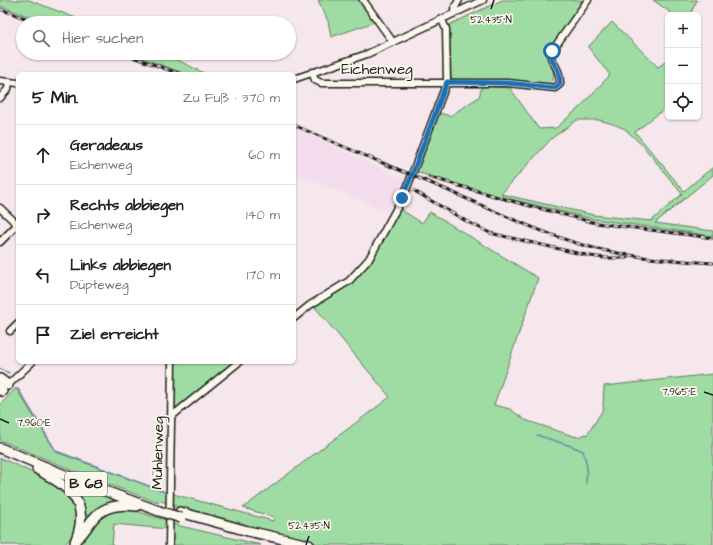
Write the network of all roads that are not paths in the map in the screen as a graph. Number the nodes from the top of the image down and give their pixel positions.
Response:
1 (363, 0) edge
2 (459, 0) edge
3 (483, 0) edge
4 (588, 0) edge
5 (455, 13) junction
6 (442, 20) junction
7 (393, 42) junction
8 (312, 72) junction
9 (296, 78) edge
10 (0, 81) edge
11 (9, 82) junction
12 (447, 82) junction
13 (16, 83) edge
14 (0, 98) edge
15 (0, 208) edge
16 (16, 223) edge
17 (16, 227) edge
18 (0, 242) edge
19 (296, 316) edge
20 (16, 325) edge
21 (10, 331) dead end
22 (30, 364) edge
23 (172, 364) edge
24 (237, 364) edge
25 (0, 379) edge
26 (3, 388) edge
27 (172, 416) junction
28 (0, 443) edge
29 (0, 448) edge
30 (22, 458) junction
31 (156, 508) junction
32 (180, 515) junction
33 (73, 543) edge
34 (169, 545) edge
35 (284, 545) edge
36 (309, 545) edge

1 - 7 street
2 - 5 street
3 - 5 street
4 - 12 street, Eichenweg
5 - 6 street
6 - 7 street
6 - 12 street
7 - 8 street
8 - 9 street
8 - 12 street, Eichenweg
10 - 11 street
11 - 13 street
11 - 14 street
12 - 19 street
15 - 16 street
17 - 18 street
20 - 21 street
22 - 26 street
23 - 27 street, Mühlenweg
24 - 27 street
25 - 26 highway
27 - 34 street, Mühlenweg
28 - 31 highway, B 68
29 - 30 highway, B 68
30 - 31 highway, B 68
30 - 33 highway, B 68
31 - 32 highway, B 68, bridge
31 - 33 highway, B 68
32 - 35 highway, B 68
32 - 36 highway, B 68

